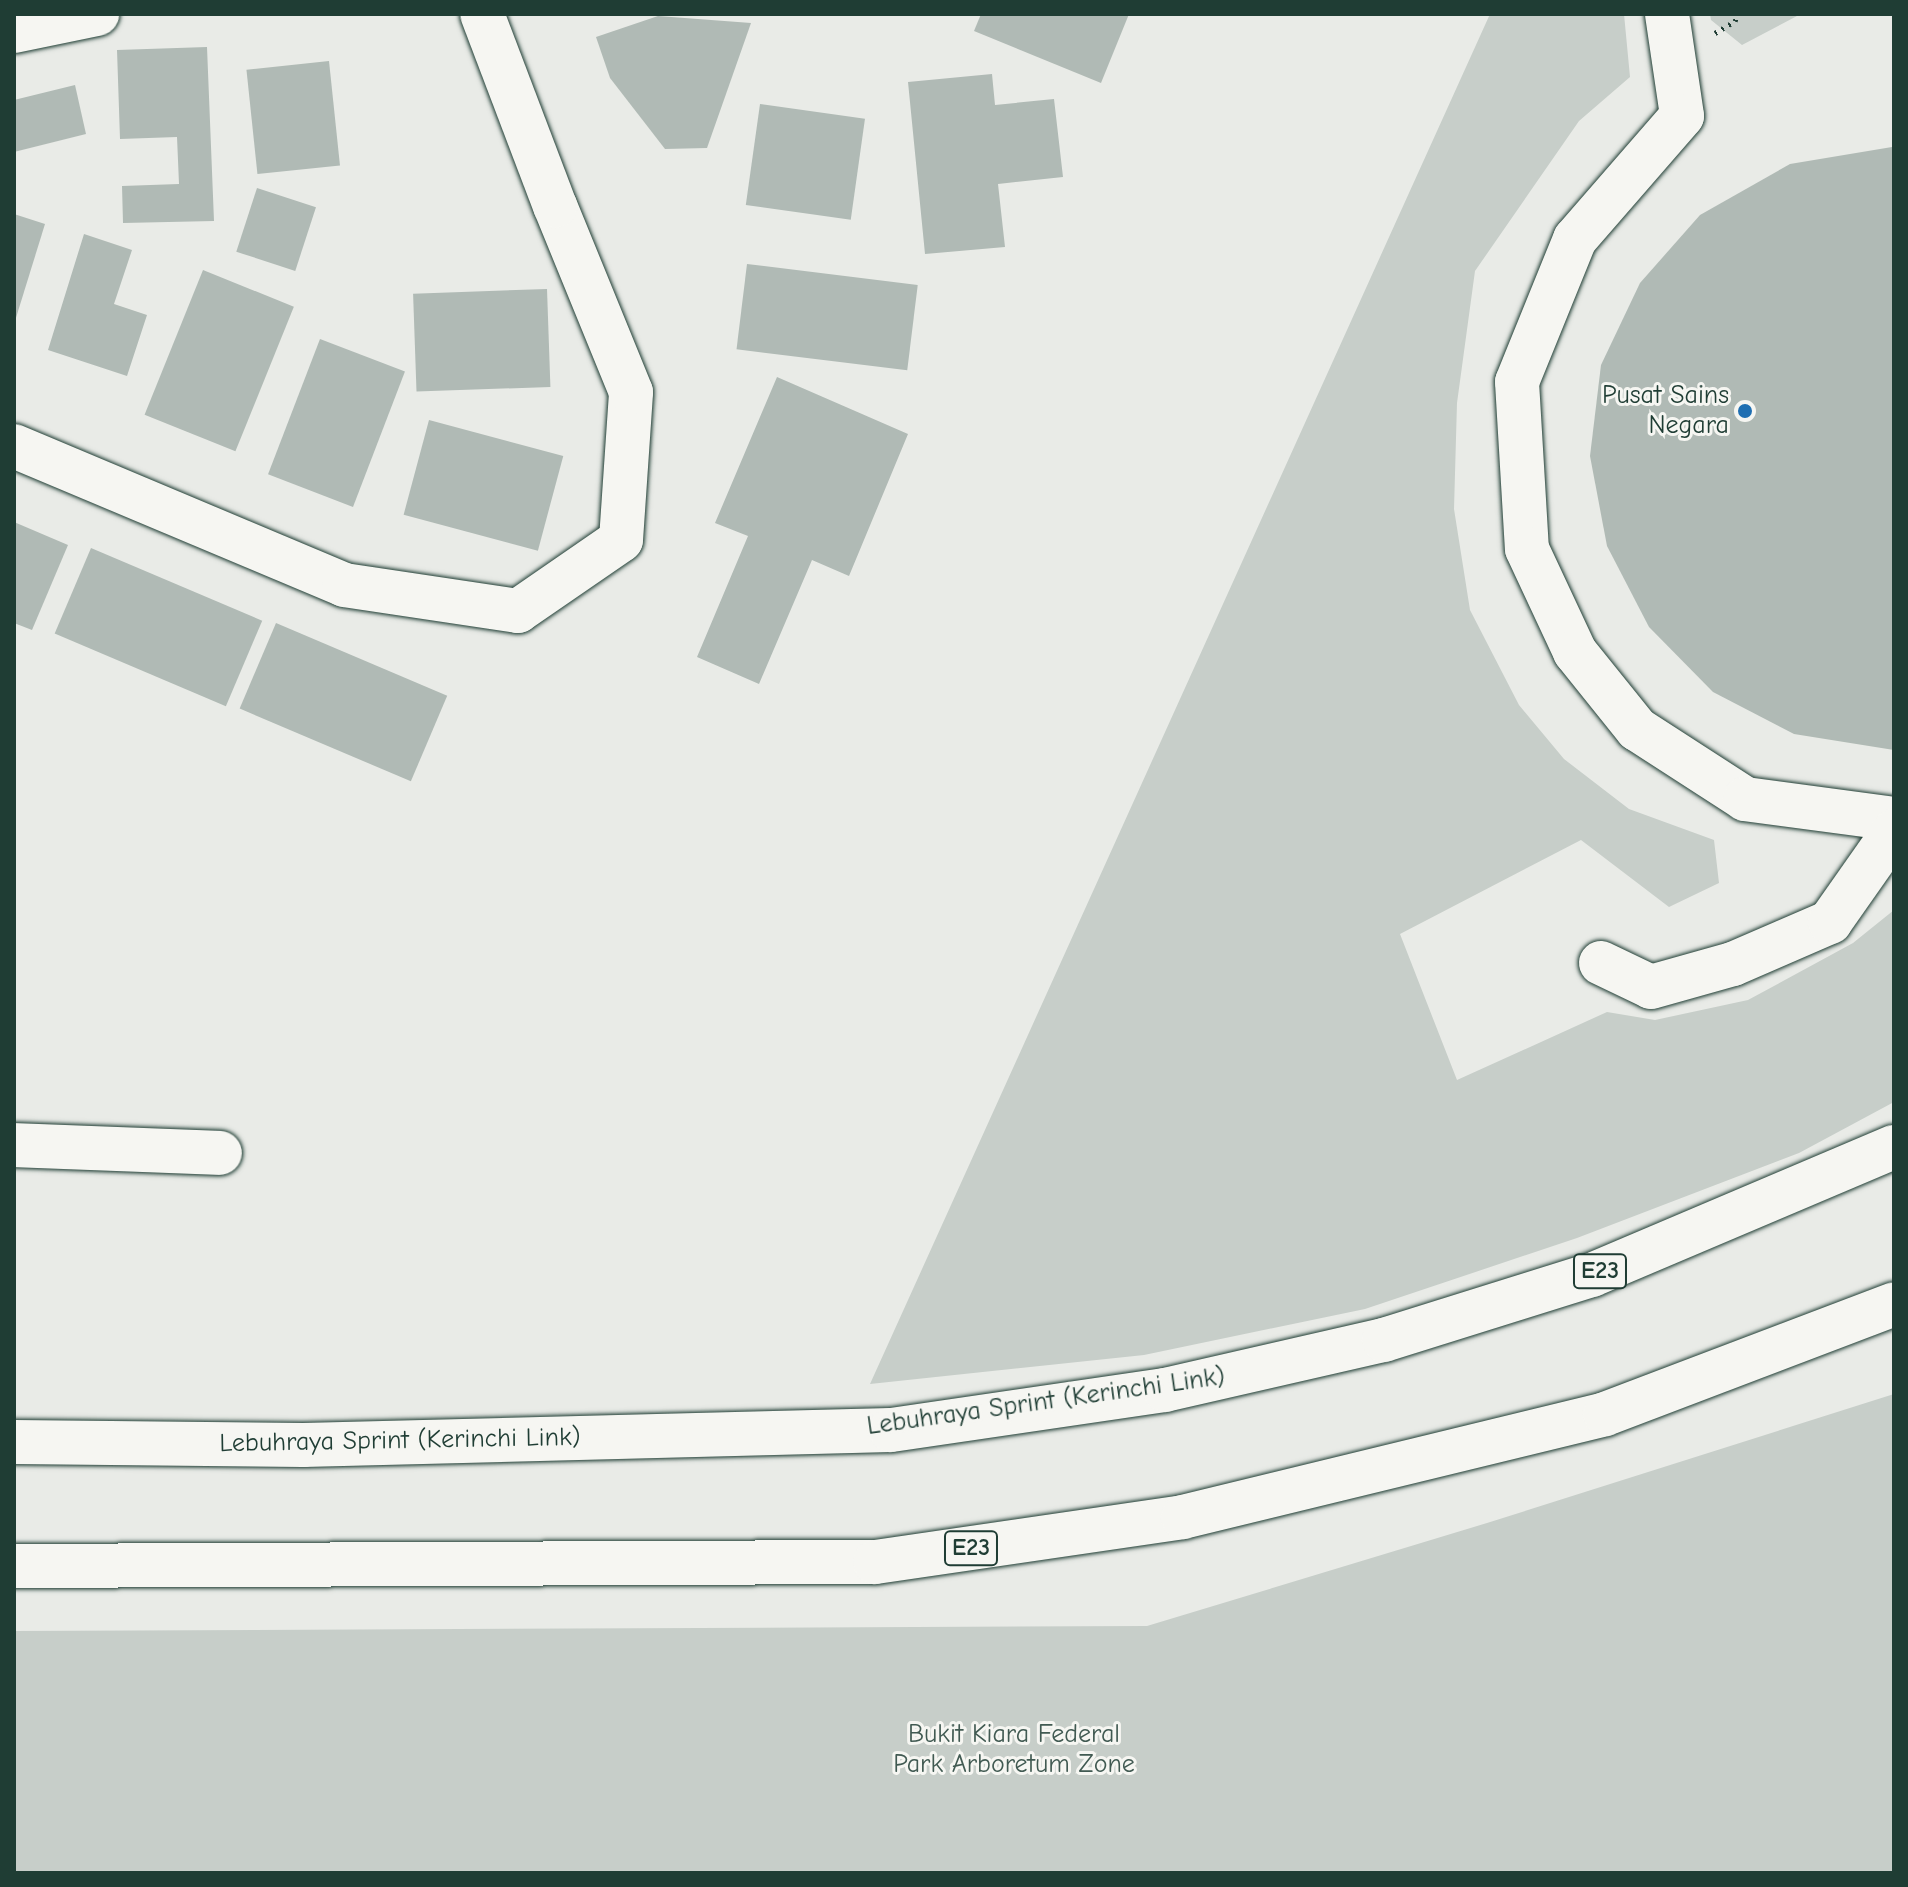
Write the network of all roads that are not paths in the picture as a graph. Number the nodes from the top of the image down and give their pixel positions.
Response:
1 (97, 14) edge
2 (482, 14) edge
3 (1667, 14) edge
4 (14, 31) edge
5 (14, 446) edge
6 (1894, 819) edge
7 (1894, 831) edge
8 (1601, 963) dead end
9 (1894, 1140) edge
10 (14, 1145) edge
11 (1894, 1147) edge
12 (220, 1153) dead end
13 (1809, 1184) junction
14 (1894, 1304) edge
15 (14, 1442) edge
16 (14, 1566) edge

1 - 4 main road
2 - 5 main road
3 - 6 main road
7 - 8 main road
9 - 13 main road
10 - 12 main road
11 - 13 main road, Lebuhraya Sprint (Kerinchi Link) / E23
13 - 15 main road, Lebuhraya Sprint (Kerinchi Link) / E23
14 - 16 main road, E23

